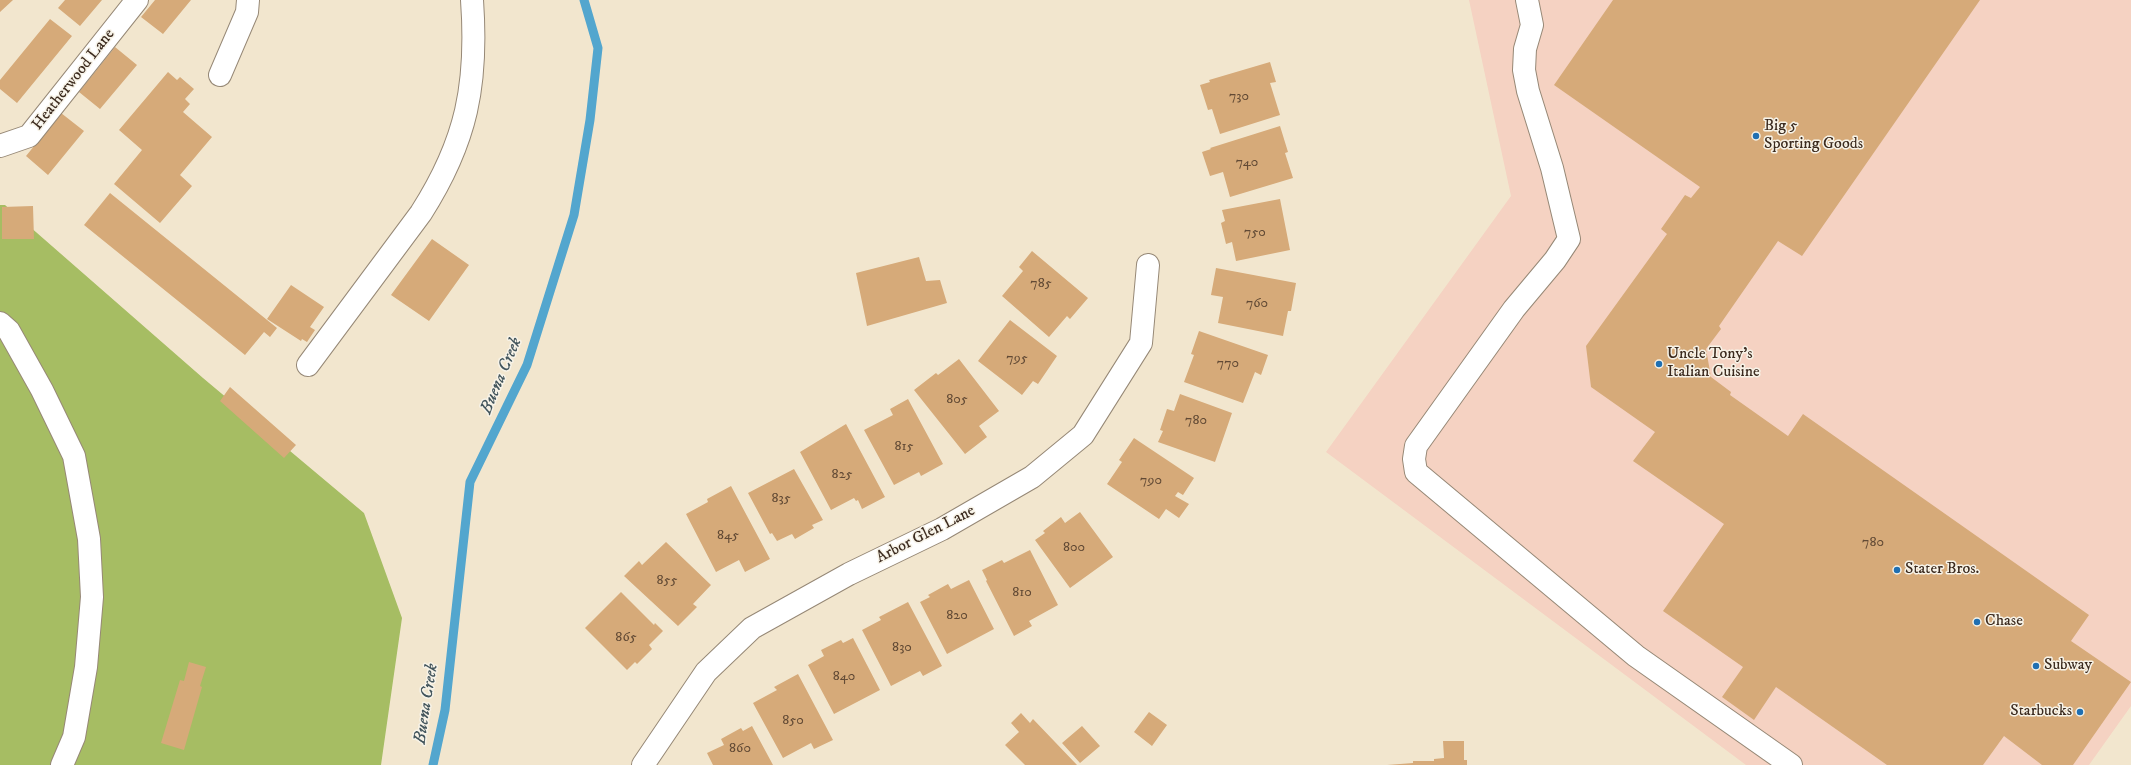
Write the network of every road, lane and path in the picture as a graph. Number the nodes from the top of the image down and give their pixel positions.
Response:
1 (137, 0) edge
2 (248, 0) edge
3 (472, 0) edge
4 (1527, 0) edge
5 (220, 75) dead end
6 (0, 146) edge
7 (1148, 265) dead end
8 (0, 323) edge
9 (308, 365) dead end
10 (62, 765) edge
11 (643, 765) edge
12 (1791, 765) edge

1 - 6 street, Heatherwood Lane
2 - 5 street
3 - 9 street
4 - 12 street
7 - 11 street, Arbor Glen Lane
8 - 10 street

